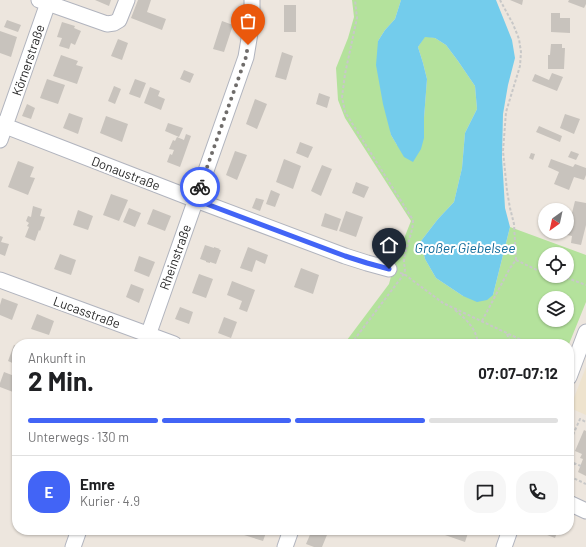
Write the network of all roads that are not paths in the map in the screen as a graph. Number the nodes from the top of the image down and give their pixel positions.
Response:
1 (126, 0) edge
2 (252, 0) edge
3 (43, 2) edge
4 (2, 125) edge
5 (0, 140) edge
6 (196, 200) junction
7 (389, 269) dead end
8 (0, 280) edge
9 (586, 332) edge
10 (146, 339) edge
11 (574, 364) edge
12 (574, 505) edge
13 (586, 511) edge
14 (77, 535) edge
15 (289, 535) edge
16 (508, 535) edge
17 (73, 547) edge
18 (285, 547) edge
19 (504, 547) edge

1 - 3 street
2 - 6 street, Rheinstraße
3 - 4 street, Körnerstraße
4 - 5 street, Körnerstraße
4 - 6 street, Donaustraße
6 - 7 street, Donaustraße
6 - 10 street, Rheinstraße
8 - 10 street, Lucasstraße
9 - 11 street
12 - 13 street
14 - 17 street
15 - 18 street
16 - 19 street

